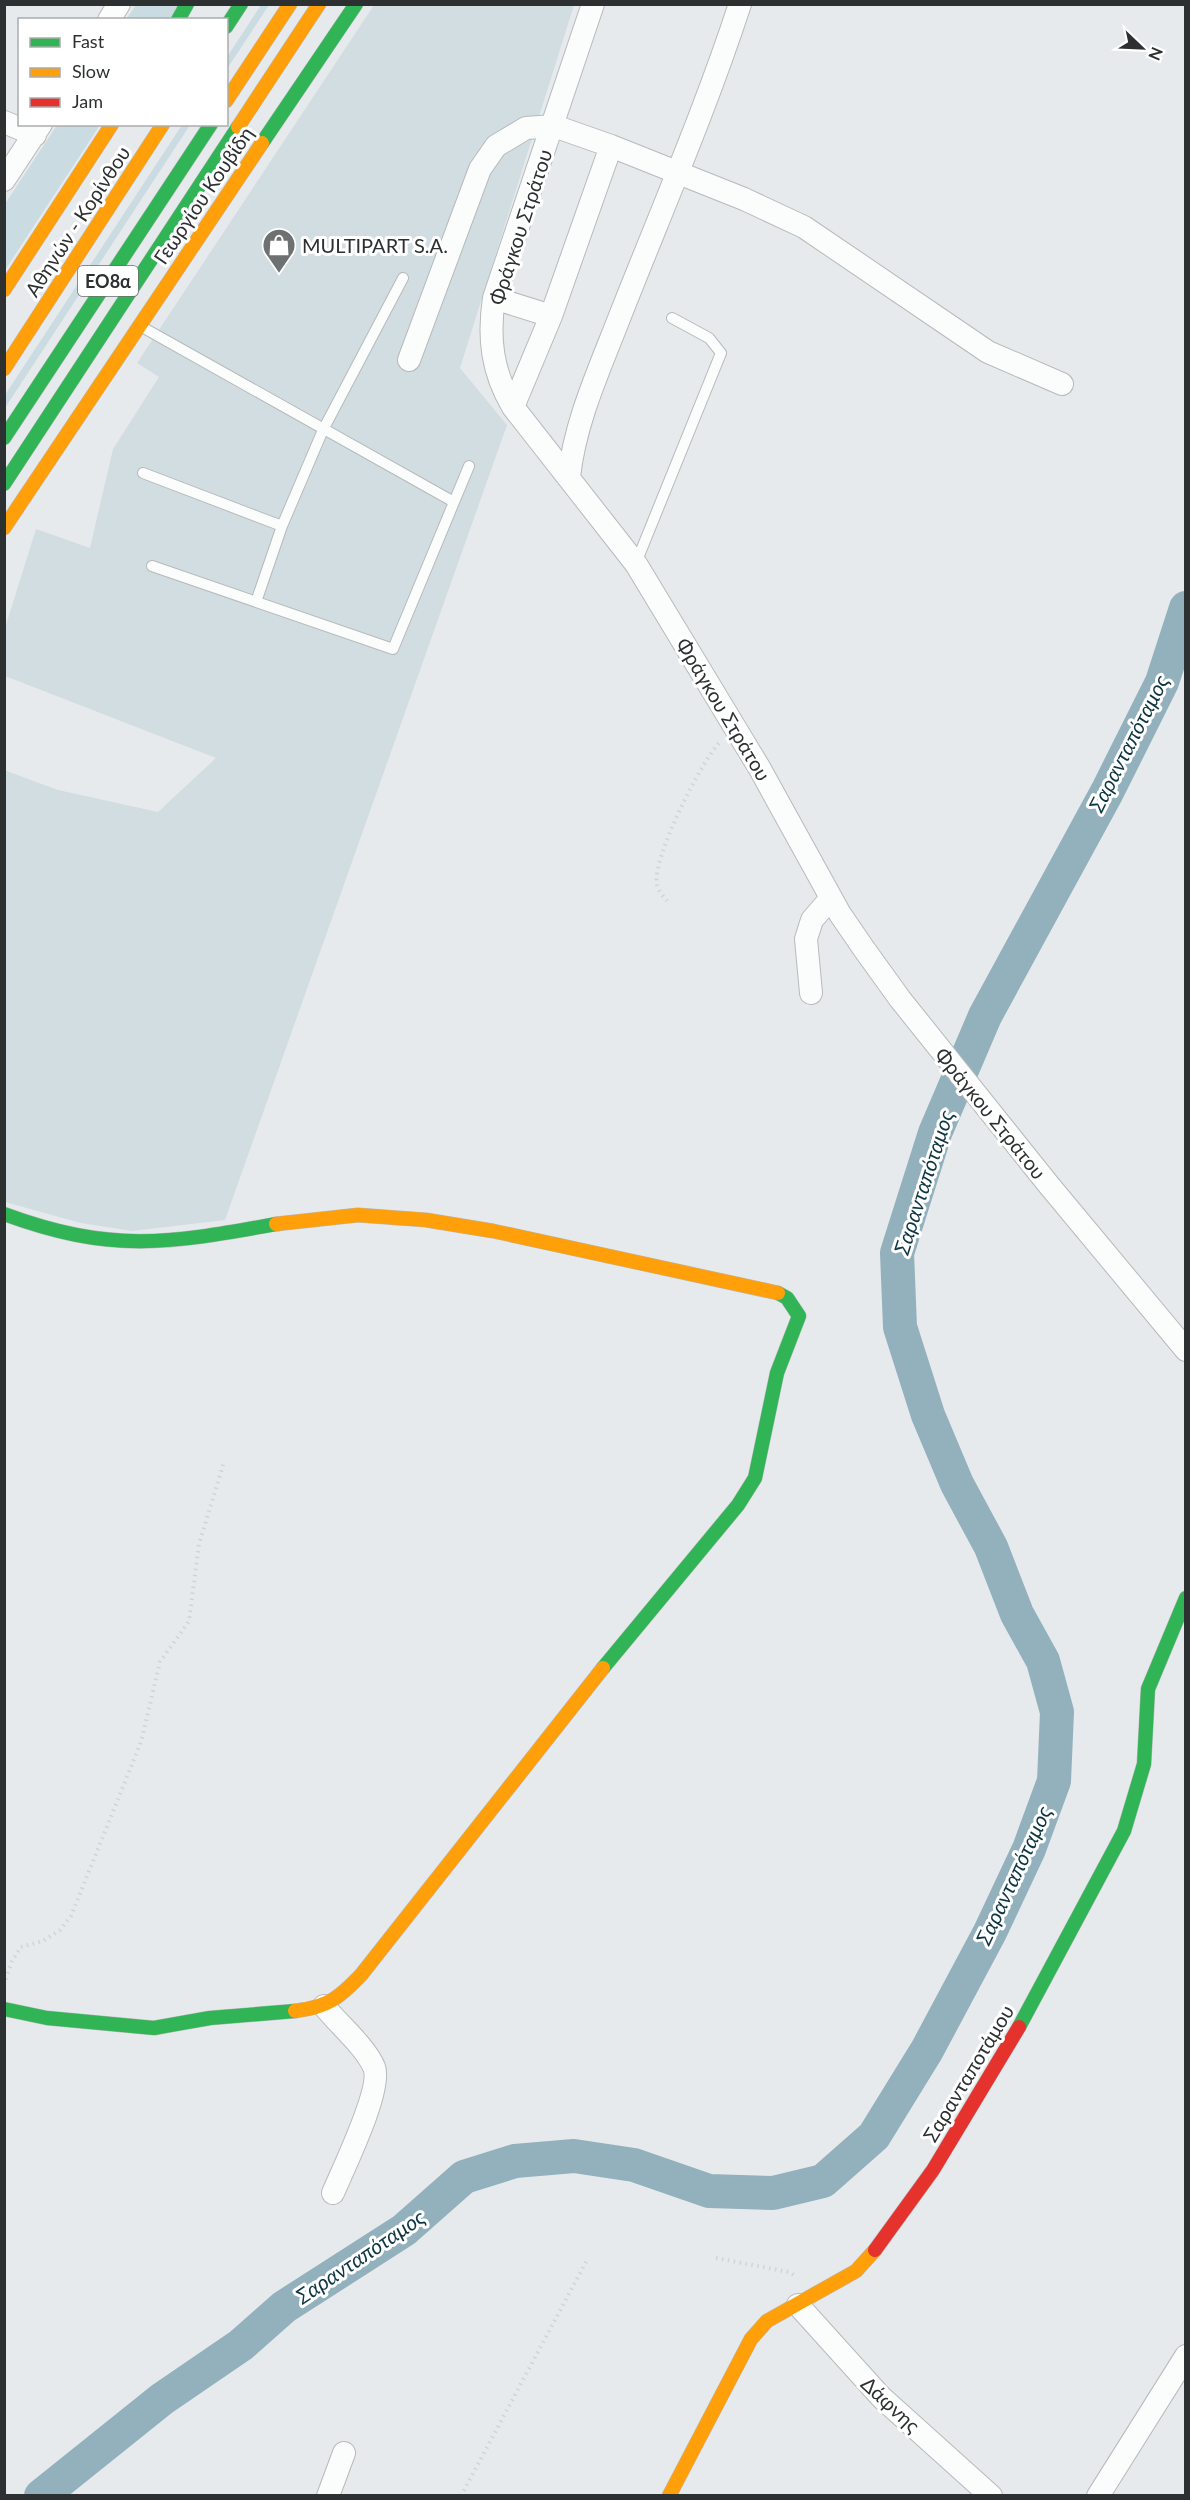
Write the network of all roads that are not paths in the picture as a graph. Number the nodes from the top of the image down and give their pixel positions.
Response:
1 (119, 4) edge
2 (188, 4) edge
3 (241, 4) edge
4 (290, 4) edge
5 (320, 4) edge
6 (356, 4) edge
7 (593, 4) edge
8 (740, 4) edge
9 (110, 18) edge
10 (179, 18) edge
11 (228, 24) edge
12 (228, 97) edge
13 (21, 126) edge
14 (110, 126) edge
15 (162, 126) edge
16 (210, 126) edge
17 (554, 126) junction
18 (38, 130) edge
19 (611, 146) junction
20 (680, 172) junction
21 (4, 180) edge
22 (403, 279) dead end
23 (4, 290) edge
24 (494, 298) junction
25 (551, 316) junction
26 (672, 318) dead end
27 (139, 325) junction
28 (409, 360) dead end
29 (4, 369) edge
30 (1062, 384) dead end
31 (513, 407) junction
32 (323, 430) junction
33 (4, 438) edge
34 (469, 466) dead end
35 (144, 473) dead end
36 (569, 477) junction
37 (4, 484) edge
38 (454, 502) junction
39 (282, 526) junction
40 (4, 528) edge
41 (636, 564) junction
42 (152, 566) dead end
43 (256, 602) junction
44 (831, 898) junction
45 (811, 993) dead end
46 (4, 1214) edge
47 (1185, 1350) edge
48 (1185, 1598) edge
49 (324, 2006) junction
50 (4, 2009) edge
51 (333, 2193) dead end
52 (798, 2305) junction
53 (1185, 2356) edge
54 (344, 2453) dead end
55 (328, 2496) edge
56 (669, 2496) edge
57 (991, 2496) edge
58 (1098, 2496) edge

1 - 9 street
2 - 10 main road
3 - 11 main road
4 - 12 main road
5 - 37 main road
6 - 27 main road, Γεωργίου Κουβίδη
7 - 17 street, Φράγκου Στράτου
8 - 20 street
13 - 18 street
14 - 23 main road
15 - 29 main road, Αθηνών - Κορίνθου / ΕΟ8α
16 - 33 main road, ΕΟ8α
17 - 19 street
17 - 24 street, Φράγκου Στράτου
17 - 28 street
18 - 21 street
19 - 20 street
19 - 25 street
20 - 30 street
20 - 36 street
22 - 32 lane
24 - 25 street
24 - 31 street, Φράγκου Στράτου
25 - 31 street
26 - 41 lane
27 - 32 lane
27 - 40 main road, Γεωργίου Κουβίδη
31 - 36 street, Φράγκου Στράτου
32 - 38 lane
32 - 39 lane
34 - 38 lane
35 - 39 lane
36 - 41 street, Φράγκου Στράτου
38 - 43 lane
39 - 43 lane
41 - 44 street, Φράγκου Στράτου
42 - 43 lane
44 - 45 street
44 - 47 street, Φράγκου Στράτου
46 - 49 main road
48 - 52 main road, Σαρανταποτάμου
49 - 50 main road
49 - 51 street
52 - 56 main road, Σαρανταποτάμου
52 - 57 street, Δάφνης
53 - 58 street
54 - 55 street

